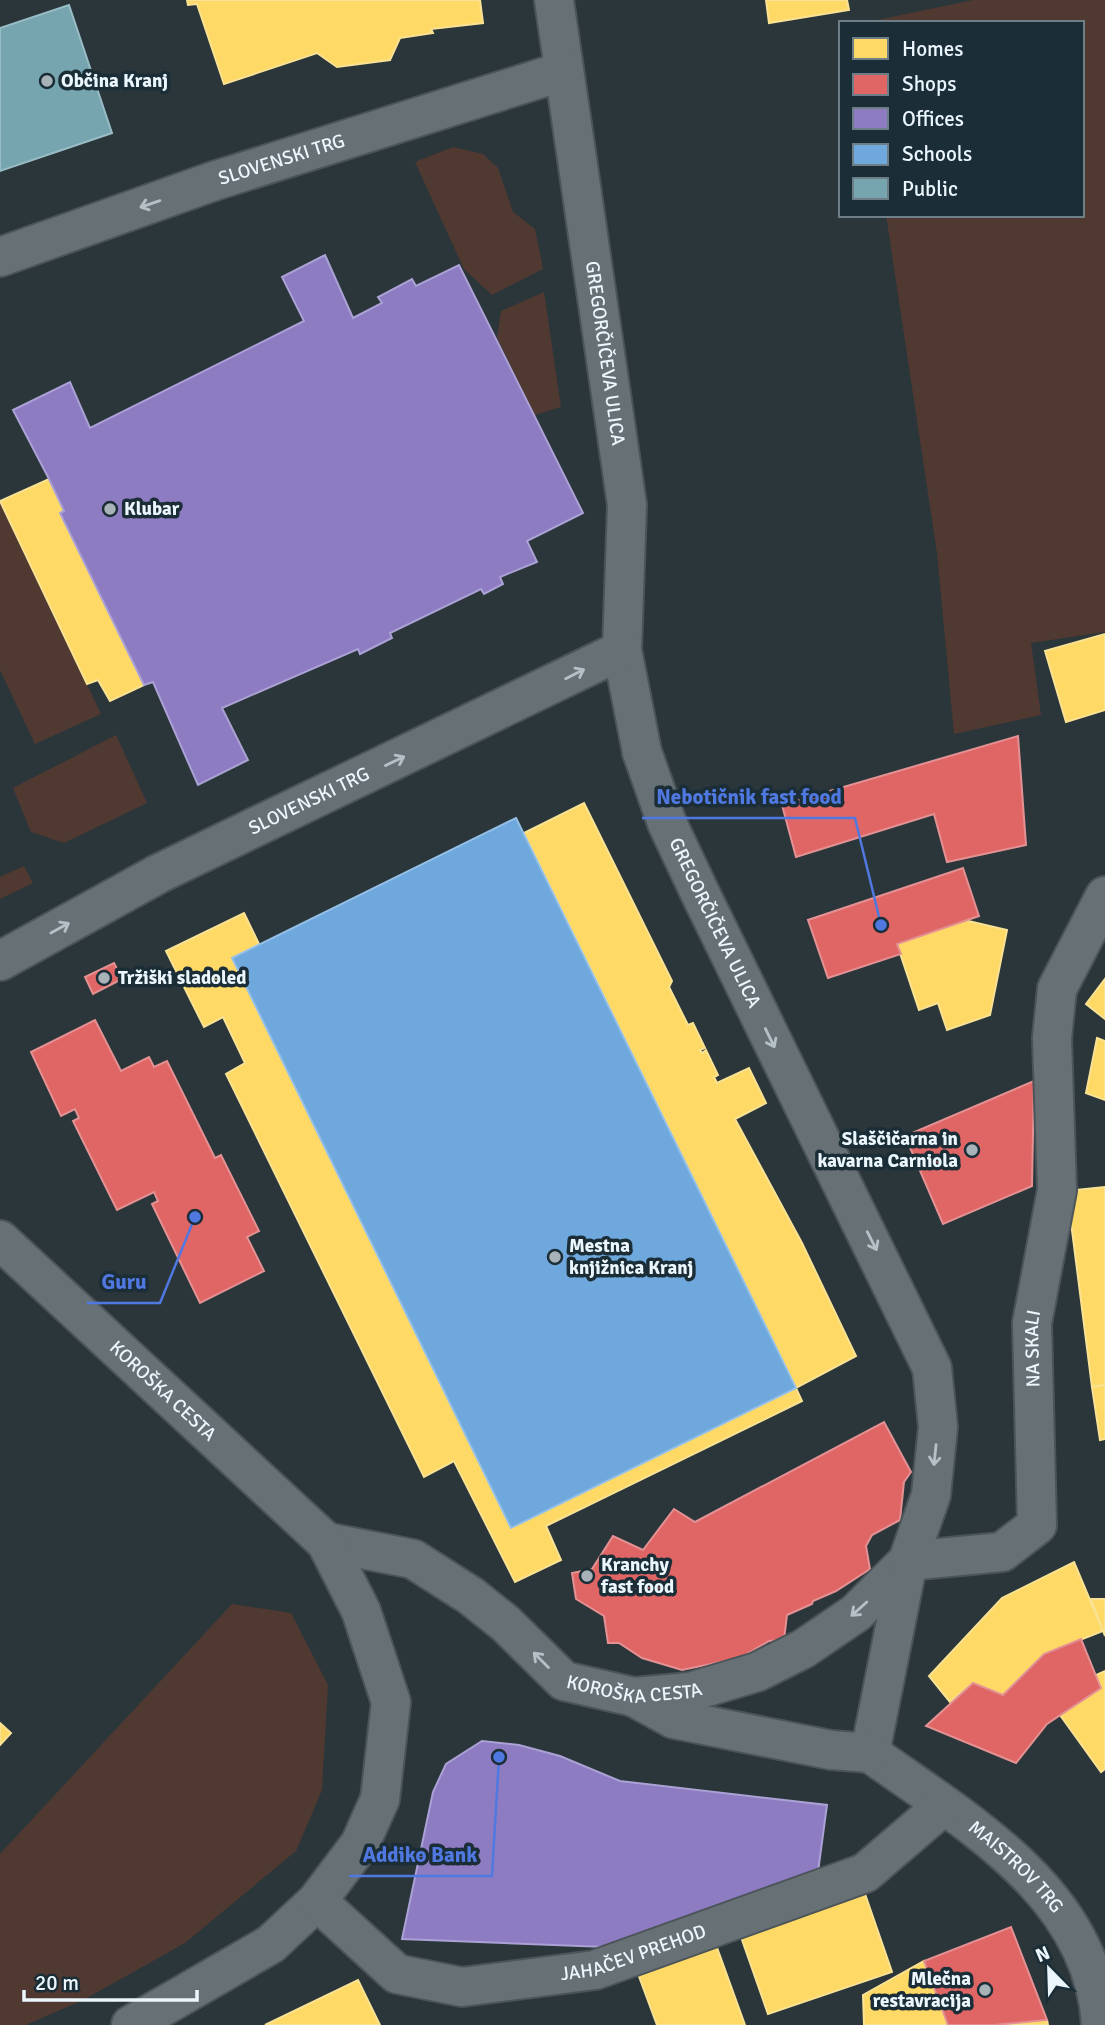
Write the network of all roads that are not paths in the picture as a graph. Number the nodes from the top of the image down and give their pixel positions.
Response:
1 (554, 0) edge
2 (564, 71) junction
3 (0, 257) edge
4 (622, 650) junction
5 (1105, 896) edge
6 (0, 961) edge
7 (0, 1240) edge
8 (326, 1542) junction
9 (908, 1561) junction
10 (634, 1697) junction
11 (870, 1753) junction
12 (943, 1806) junction
13 (317, 1901) junction
14 (131, 2025) edge
15 (1101, 2025) edge

1 - 2 street, GREGORČIČEVA ULICA
2 -> 3 street, SLOVENSKI TRG
2 - 4 street, GREGORČIČEVA ULICA
6 -> 4 street, SLOVENSKI TRG
4 -> 9 street, GREGORČIČEVA ULICA
5 - 9 street, NA SKALI
7 - 8 street, KOROŠKA CESTA
10 -> 8 street, KOROŠKA CESTA
8 - 13 street, KOROŠKA CESTA
9 -> 10 street, KOROŠKA CESTA
9 - 11 street
10 - 11 street
11 - 12 street, MAISTROV TRG
12 - 13 street, JAHAČEV PREHOD
12 - 15 street, MAISTROV TRG
13 - 14 street, KOROŠKA CESTA

